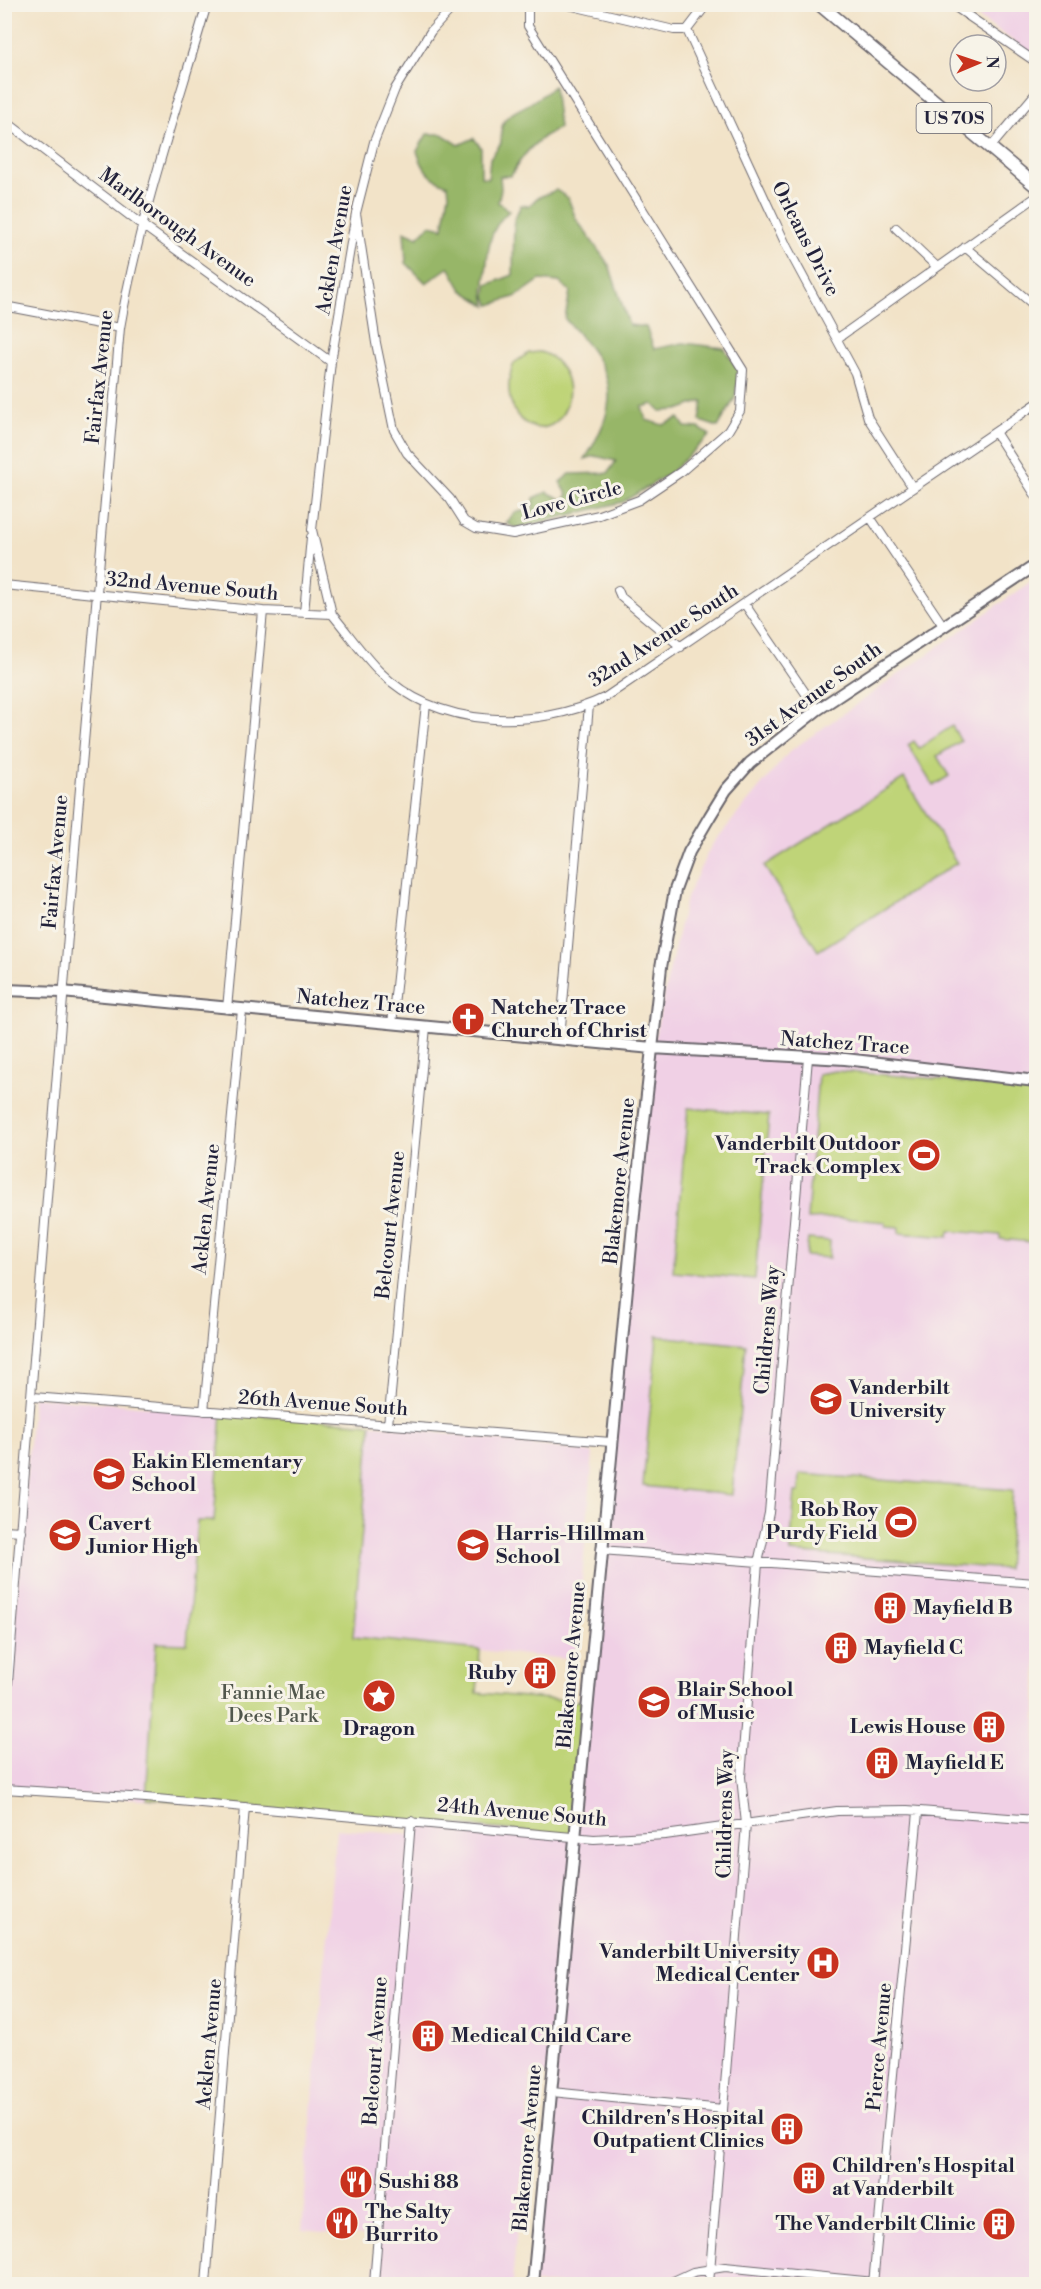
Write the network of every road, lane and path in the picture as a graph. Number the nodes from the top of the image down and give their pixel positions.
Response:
1 (207, 4) edge
2 (461, 4) edge
3 (528, 4) edge
4 (564, 4) edge
5 (707, 4) edge
6 (819, 4) edge
7 (951, 4) edge
8 (687, 30) junction
9 (1036, 62) edge
10 (1036, 93) edge
11 (4, 120) edge
12 (990, 148) junction
13 (1036, 186) edge
14 (1036, 197) edge
15 (356, 213) junction
16 (142, 225) junction
17 (896, 228) dead end
18 (965, 247) junction
19 (936, 267) junction
20 (4, 306) edge
21 (1036, 307) edge
22 (120, 328) junction
23 (838, 338) junction
24 (332, 362) junction
25 (1036, 404) edge
26 (995, 432) junction
27 (913, 488) junction
28 (1036, 496) edge
29 (870, 517) junction
30 (312, 530) junction
31 (1036, 565) edge
32 (4, 585) edge
33 (618, 590) dead end
34 (95, 594) junction
35 (744, 603) junction
36 (263, 612) junction
37 (304, 613) junction
38 (332, 614) junction
39 (944, 627) junction
40 (681, 646) junction
41 (426, 704) junction
42 (589, 705) junction
43 (817, 710) junction
44 (4, 990) edge
45 (62, 992) junction
46 (227, 1009) junction
47 (242, 1010) junction
48 (392, 1024) junction
49 (426, 1028) junction
50 (560, 1038) junction
51 (652, 1048) junction
52 (808, 1058) junction
53 (1036, 1081) edge
54 (33, 1397) junction
55 (204, 1411) junction
56 (388, 1425) junction
57 (611, 1442) junction
58 (4, 1530) edge
59 (21, 1531) junction
60 (601, 1550) junction
61 (758, 1563) junction
62 (1036, 1583) edge
63 (4, 1732) edge
64 (4, 1789) edge
65 (245, 1807) junction
66 (918, 1812) junction
67 (1036, 1820) edge
68 (411, 1821) junction
69 (746, 1824) junction
70 (575, 1836) junction
71 (552, 2092) junction
72 (723, 2109) junction
73 (711, 2267) junction
74 (206, 2284) edge
75 (374, 2284) edge
76 (533, 2284) edge
77 (667, 2284) edge
78 (709, 2284) edge
79 (873, 2284) edge
80 (894, 2284) edge

1 - 16 street, Fairfax Avenue
2 - 15 street, Acklen Avenue
3 - 15 street, Love Circle
4 - 8 street
5 - 8 street
6 - 12 main road, US 70S
7 - 9 street
8 - 23 street, Orleans Drive
10 - 12 street
11 - 16 street, Marlborough Avenue
12 - 13 main road, US 70S
14 - 18 street
15 - 24 street, Acklen Avenue
16 - 22 street, Fairfax Avenue
16 - 24 street, Marlborough Avenue
17 - 19 street
18 - 19 street
18 - 21 street
19 - 23 street
20 - 22 street
22 - 34 street, Fairfax Avenue
23 - 27 street, Orleans Drive
24 - 30 street, Acklen Avenue
25 - 26 street, 32nd Avenue South
26 - 27 street, 32nd Avenue South
26 - 28 street
27 - 29 street, 32nd Avenue South
29 - 35 street, 32nd Avenue South
29 - 39 street
30 - 37 street, Acklen Avenue
30 - 38 street, Acklen Avenue
31 - 39 main road, 31st Avenue South
32 - 34 street, 32nd Avenue South
33 - 40 street
34 - 36 street, 32nd Avenue South
34 - 45 street, Fairfax Avenue
35 - 40 street, 32nd Avenue South
35 - 43 street
36 - 37 street, 32nd Avenue South
36 - 46 street
37 - 38 street, 32nd Avenue South
38 - 41 street, 32nd Avenue South
39 - 43 main road, 31st Avenue South
40 - 42 street, 32nd Avenue South
41 - 42 street, 32nd Avenue South
41 - 48 street
42 - 50 street
43 - 51 main road, 31st Avenue South
44 - 45 main road, Natchez Trace
45 - 46 main road, Natchez Trace
45 - 54 street, Fairfax Avenue
46 - 47 main road, Natchez Trace
47 - 48 main road, Natchez Trace
47 - 55 street, Acklen Avenue
48 - 49 main road, Natchez Trace
49 - 50 main road, Natchez Trace
49 - 56 street, Belcourt Avenue
50 - 51 main road, Natchez Trace
51 - 52 main road, Natchez Trace
51 - 57 main road, Blakemore Avenue
52 - 53 main road, Natchez Trace
52 - 61 street, Childrens Way
54 - 55 street, 26th Avenue South
54 - 59 street, Fairfax Avenue
55 - 56 street, 26th Avenue South
56 - 57 street, 26th Avenue South
57 - 60 main road, Blakemore Avenue
58 - 59 street
59 - 63 street, Fairfax Avenue
60 - 61 street
60 - 70 main road, Blakemore Avenue
61 - 62 street
61 - 69 street, Childrens Way
64 - 65 street, 24th Avenue South
65 - 68 street, 24th Avenue South
65 - 74 street, Acklen Avenue
66 - 67 street, 24th Avenue South
66 - 69 street, 24th Avenue South
66 - 79 street, Pierce Avenue
68 - 70 street, 24th Avenue South
68 - 75 street, Belcourt Avenue
69 - 70 street, 24th Avenue South
69 - 72 street, Childrens Way
70 - 71 main road, Blakemore Avenue
71 - 72 street
71 - 76 main road, Blakemore Avenue
72 - 73 street, Childrens Way
73 - 77 street
73 - 78 street, Childrens Way
73 - 79 street
79 - 80 street

